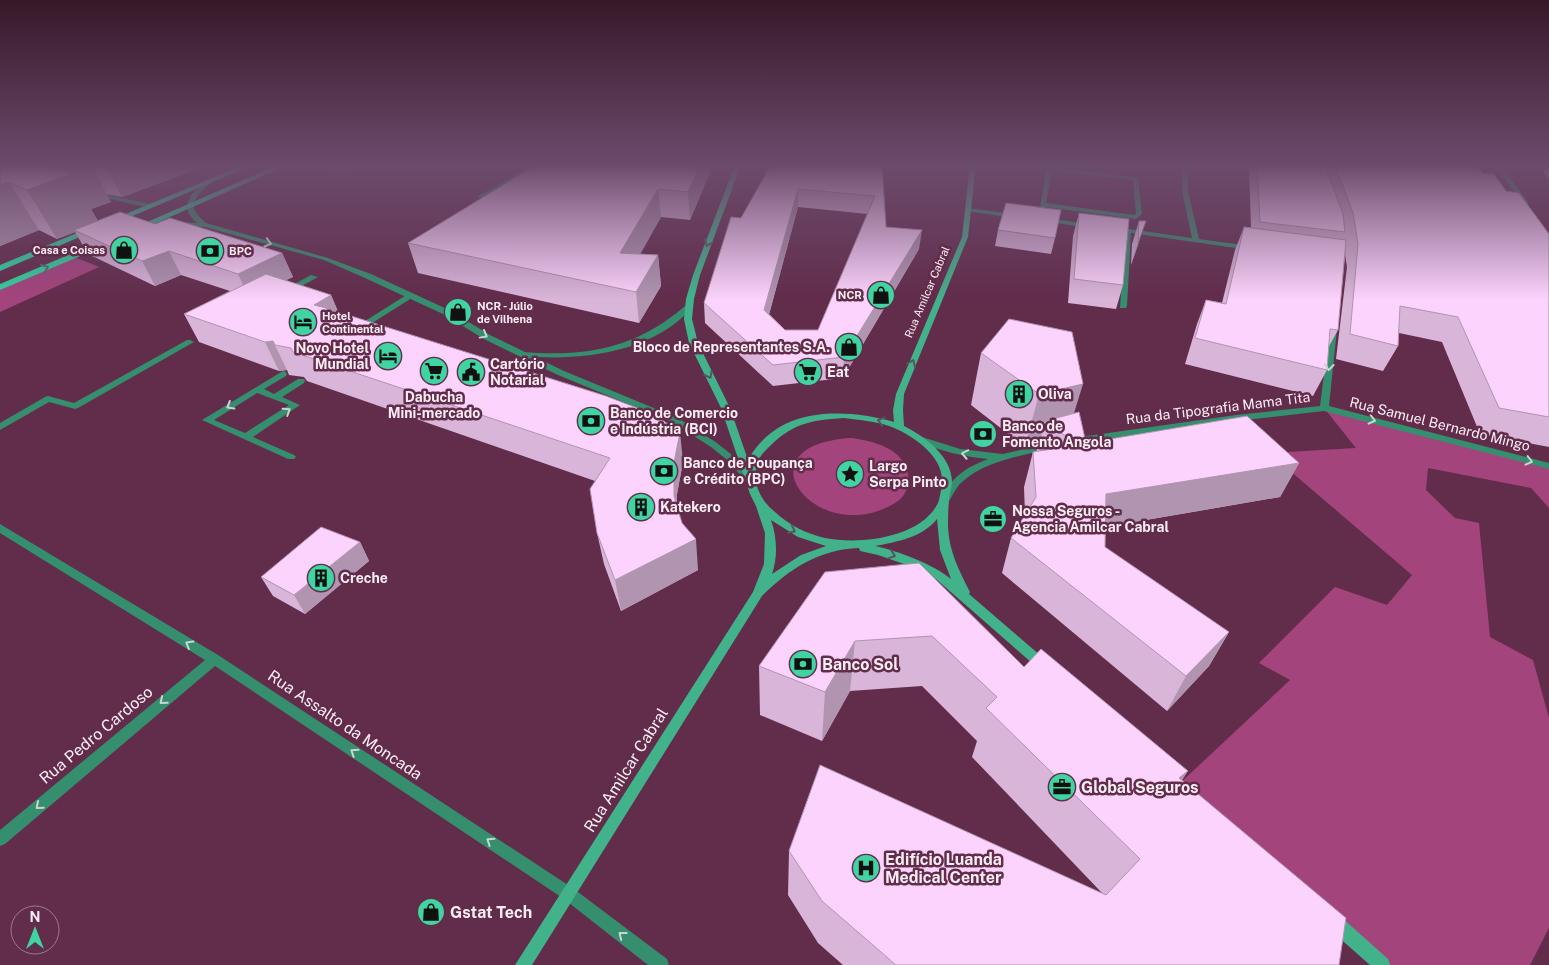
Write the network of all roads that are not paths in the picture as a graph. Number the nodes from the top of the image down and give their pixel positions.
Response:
1 (140, 210) edge
2 (179, 210) edge
3 (191, 210) edge
4 (721, 210) edge
5 (968, 210) joint
6 (1043, 210) edge
7 (1083, 210) edge
8 (1139, 210) edge
9 (1189, 210) edge
10 (1022, 217) edge
11 (1031, 218) edge
12 (1040, 219) junction
13 (171, 225) edge
14 (205, 225) junction
15 (162, 226) edge
16 (1099, 227) edge
17 (1109, 228) edge
18 (1128, 231) junction
19 (129, 232) joint
20 (109, 240) edge
21 (1196, 242) junction
22 (1254, 249) edge
23 (0, 268) edge
24 (314, 277) dead end
25 (0, 287) edge
26 (280, 294) edge
27 (411, 296) junction
28 (1123, 306) edge
29 (688, 308) junction
30 (371, 320) junction
31 (1334, 320) edge
32 (350, 333) edge
33 (362, 334) edge
34 (190, 342) edge
35 (522, 354) junction
36 (283, 374) edge
37 (301, 381) edge
38 (257, 390) junction
39 (275, 397) junction
40 (1324, 408) junction
41 (0, 427) edge
42 (900, 427) junction
43 (246, 437) junction
44 (922, 440) junction
45 (1010, 456) junction
46 (291, 457) dead end
47 (1549, 466) edge
48 (751, 482) junction
49 (945, 499) junction
50 (759, 504) junction
51 (0, 528) edge
52 (844, 545) junction
53 (758, 592) junction
54 (968, 599) junction
55 (214, 658) junction
56 (1055, 676) edge
57 (0, 839) edge
58 (569, 894) junction
59 (1324, 914) edge
60 (523, 965) edge
61 (661, 965) edge
62 (1382, 965) edge

1 - 23 main road
2 - 19 main road
3 - 14 street
4 -> 29 main road
5 - 10 street
42 -> 5 main road, Rua Amilcar Cabral
6 - 12 street
7 - 8 street
9 - 21 street
11 - 12 street
12 - 16 street
13 - 14 street
14 -> 27 street
15 - 19 street
17 - 18 street
18 - 21 street
18 - 28 street
25 -> 20 main road
21 - 22 street
24 - 26 street
27 - 30 street
27 -> 35 street
29 - 35 street
29 -> 48 main road
30 - 32 street
30 - 33 street
31 -> 40 street, Rua da Tipografia Mama Tita
34 - 41 street
35 - 48 street
36 - 38 street
37 - 39 street
38 - 39 street
38 -> 43 street
43 -> 39 street
40 - 45 street, Rua da Tipografia Mama Tita
40 -> 47 street, Rua Samuel Bernardo Mingo
42 - 44 main road
42 -> 48 main road
43 - 46 street
45 -> 44 street
44 - 49 main road
45 - 49 street, Rua da Tipografia Mama Tita
48 - 50 main road
49 - 52 main road
49 - 54 main road
50 -> 52 main road
50 - 53 main road
55 -> 51 street, Rua Assalto da Moncada
52 - 53 main road
52 -> 54 main road
53 - 58 main road, Rua Amilcar Cabral
54 - 56 main road
55 -> 57 street, Rua Pedro Cardoso
58 -> 55 street, Rua Assalto da Moncada
58 - 60 main road, Rua Amilcar Cabral
61 -> 58 street, Rua Assalto da Moncada
59 - 62 main road

